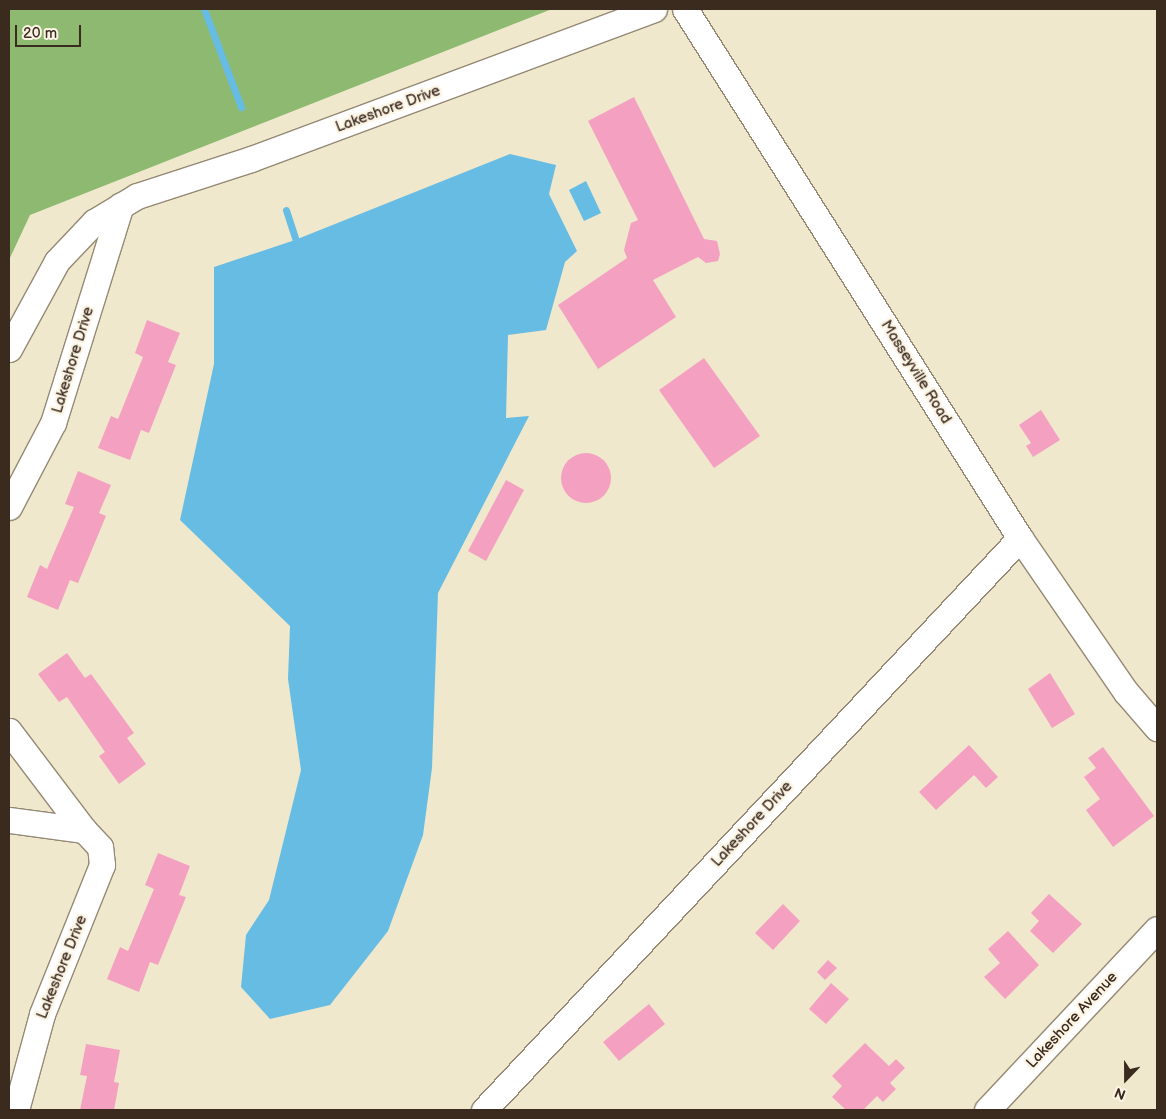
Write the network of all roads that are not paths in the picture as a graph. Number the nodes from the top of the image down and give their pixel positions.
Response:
1 (654, 9) edge
2 (685, 9) edge
3 (121, 205) junction
4 (9, 350) edge
5 (9, 507) edge
6 (1020, 538) junction
7 (1157, 728) edge
8 (9, 731) edge
9 (9, 820) edge
10 (84, 830) junction
11 (1157, 929) edge
12 (16, 1110) edge
13 (484, 1110) edge
14 (987, 1110) edge

1 - 3 street, Lakeshore Drive
2 - 6 street, Masseyville Road
3 - 4 street, Lakeshore Drive
3 - 5 street, Lakeshore Drive
6 - 7 street, Masseyville Road
6 - 13 street, Lakeshore Drive
8 - 10 street, Lakeshore Drive
9 - 10 street
10 - 12 street, Lakeshore Drive
11 - 14 street, Lakeshore Avenue

